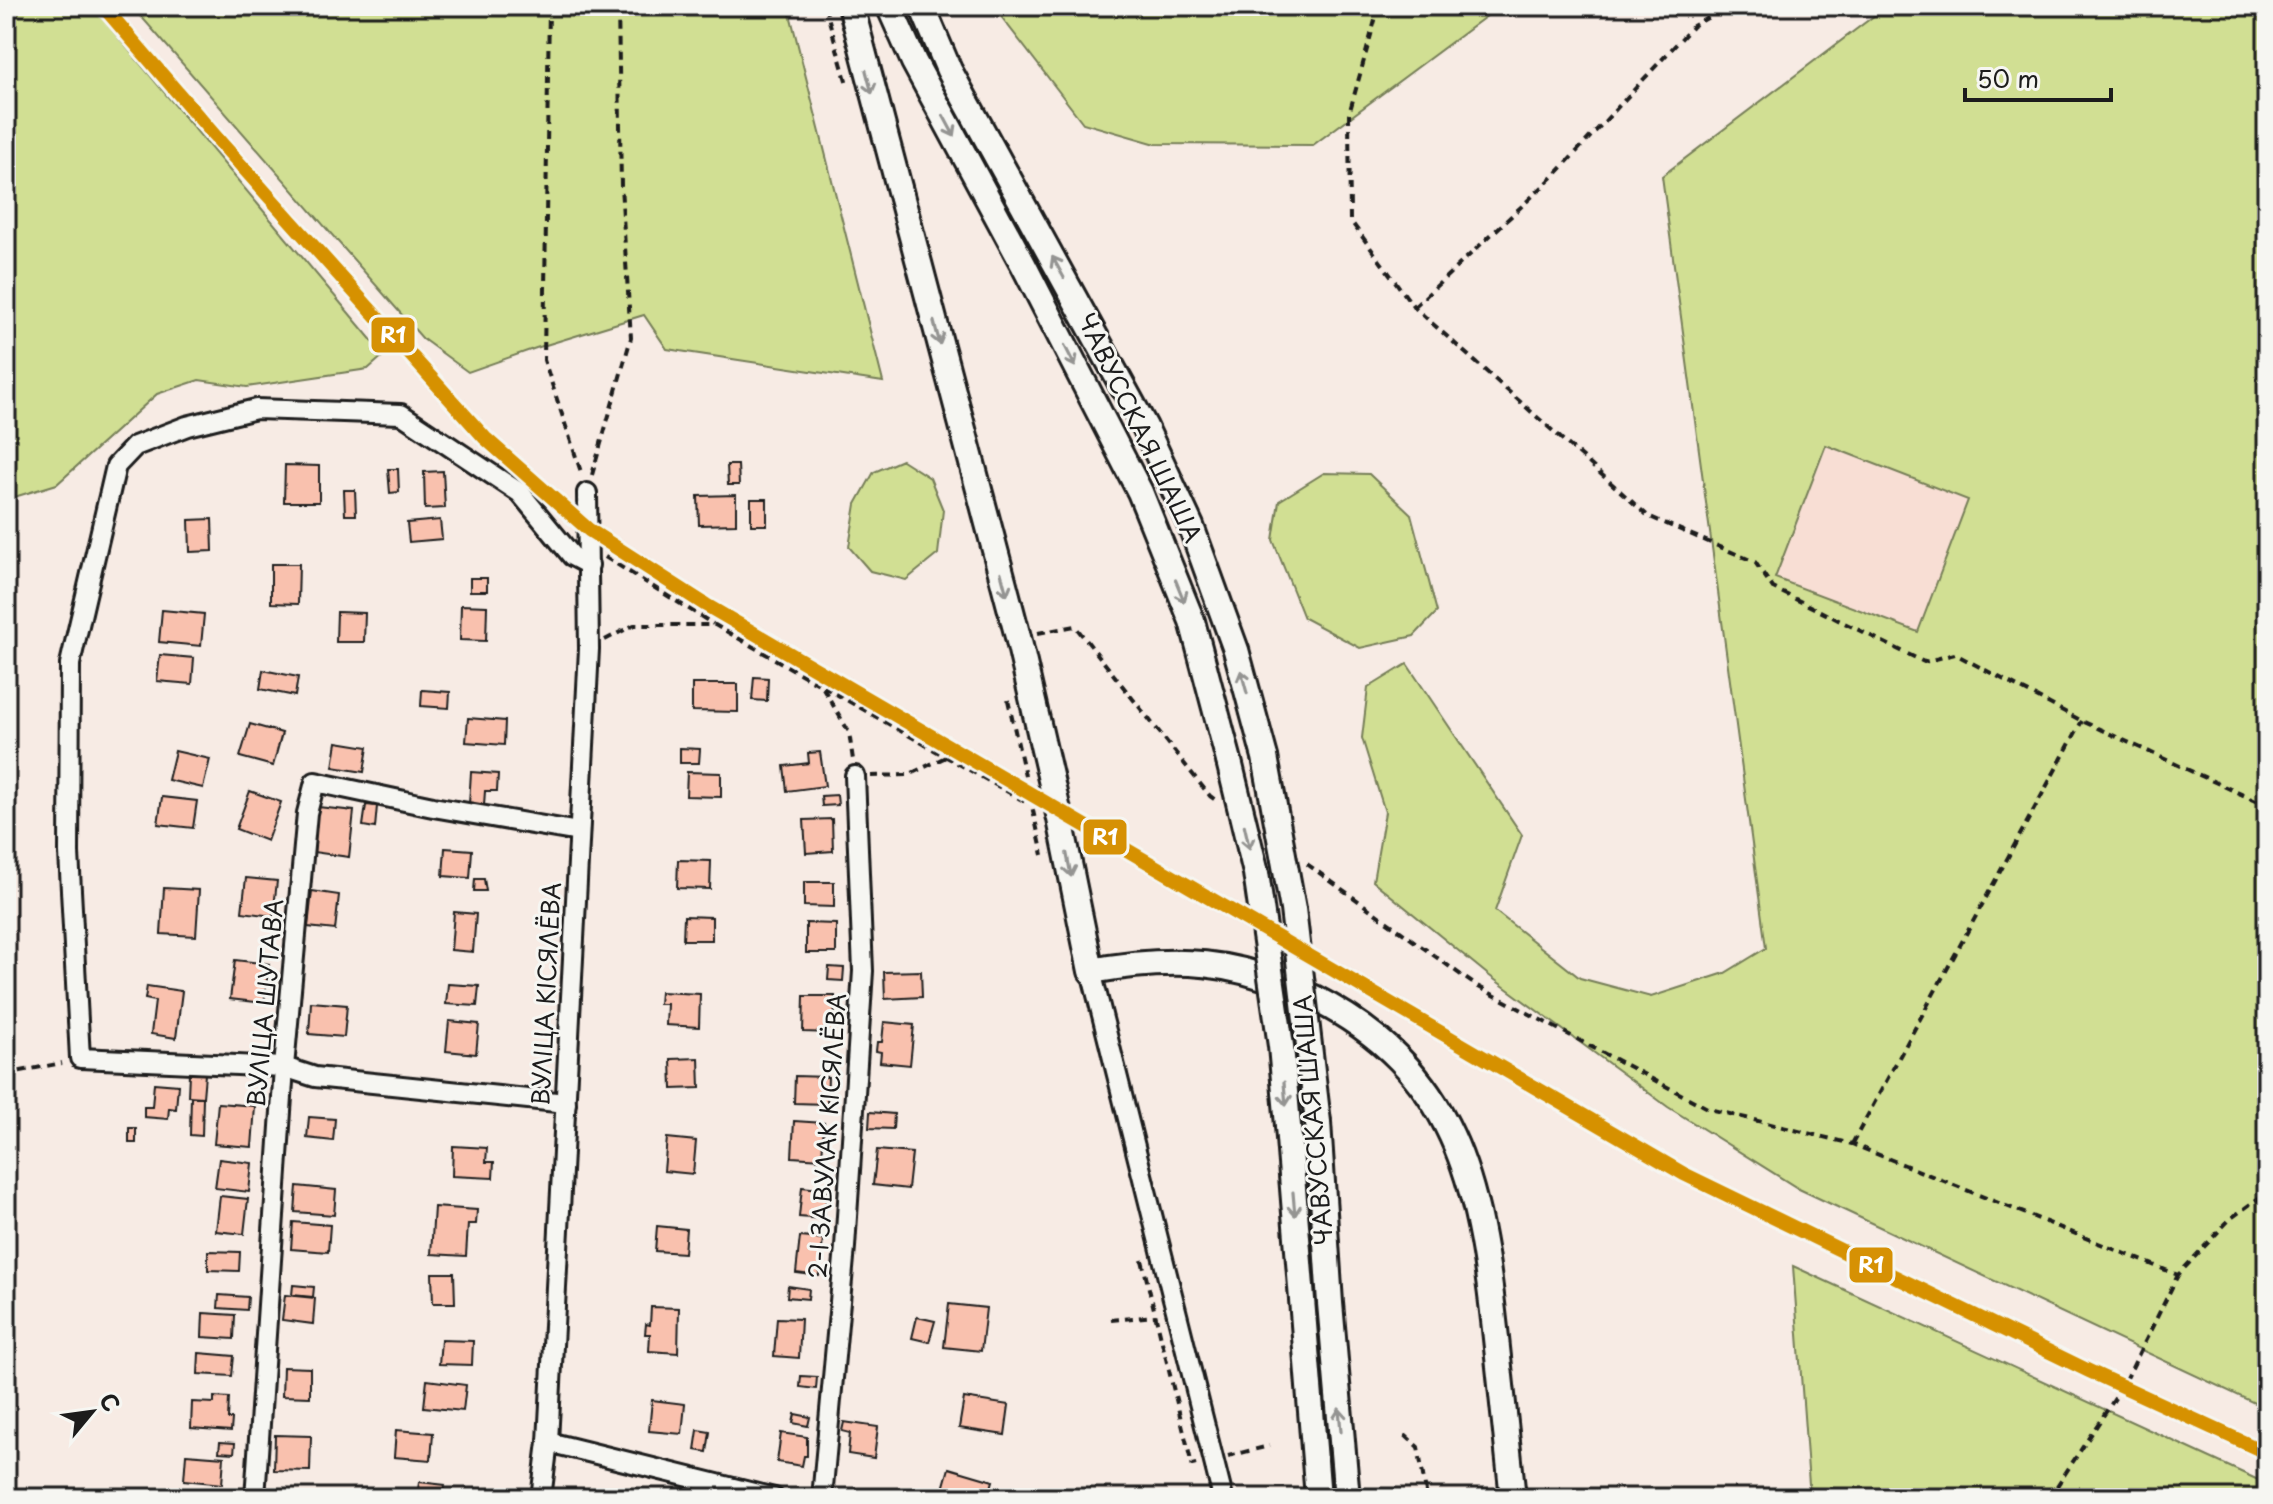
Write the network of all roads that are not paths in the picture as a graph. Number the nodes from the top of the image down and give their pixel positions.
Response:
1 (851, 6) edge
2 (889, 6) edge
3 (922, 6) edge
4 (587, 493) road end
5 (589, 556) junction
6 (855, 776) road end
7 (579, 832) junction
8 (1091, 971) junction
9 (284, 1067) junction
10 (566, 1103) junction
11 (548, 1442) junction
12 (255, 1498) edge
13 (541, 1498) edge
14 (774, 1498) edge
15 (822, 1498) edge
16 (1223, 1498) edge
17 (1318, 1498) edge
18 (1347, 1498) edge
19 (1513, 1498) edge

1 -> 8 main road
2 -> 17 main road, ЧАВУССКАЯ ШАША, bridge
18 -> 3 main road, ЧАВУССКАЯ ШАША, bridge
4 - 5 street, ВУЛІЦА КІСЯЛЁВА
5 - 7 street, ВУЛІЦА КІСЯЛЁВА
5 - 9 street
6 - 15 street, 2-І ЗАВУЛАК КІСЯЛЁВА
7 - 9 street, ВУЛІЦА ШУТАВА
7 - 10 street, ВУЛІЦА КІСЯЛЁВА
8 - 16 street
8 - 19 main road
9 - 10 street
9 - 12 street, ВУЛІЦА ШУТАВА
10 - 11 street, ВУЛІЦА КІСЯЛЁВА
11 - 13 street, ВУЛІЦА КІСЯЛЁВА
11 - 14 street

